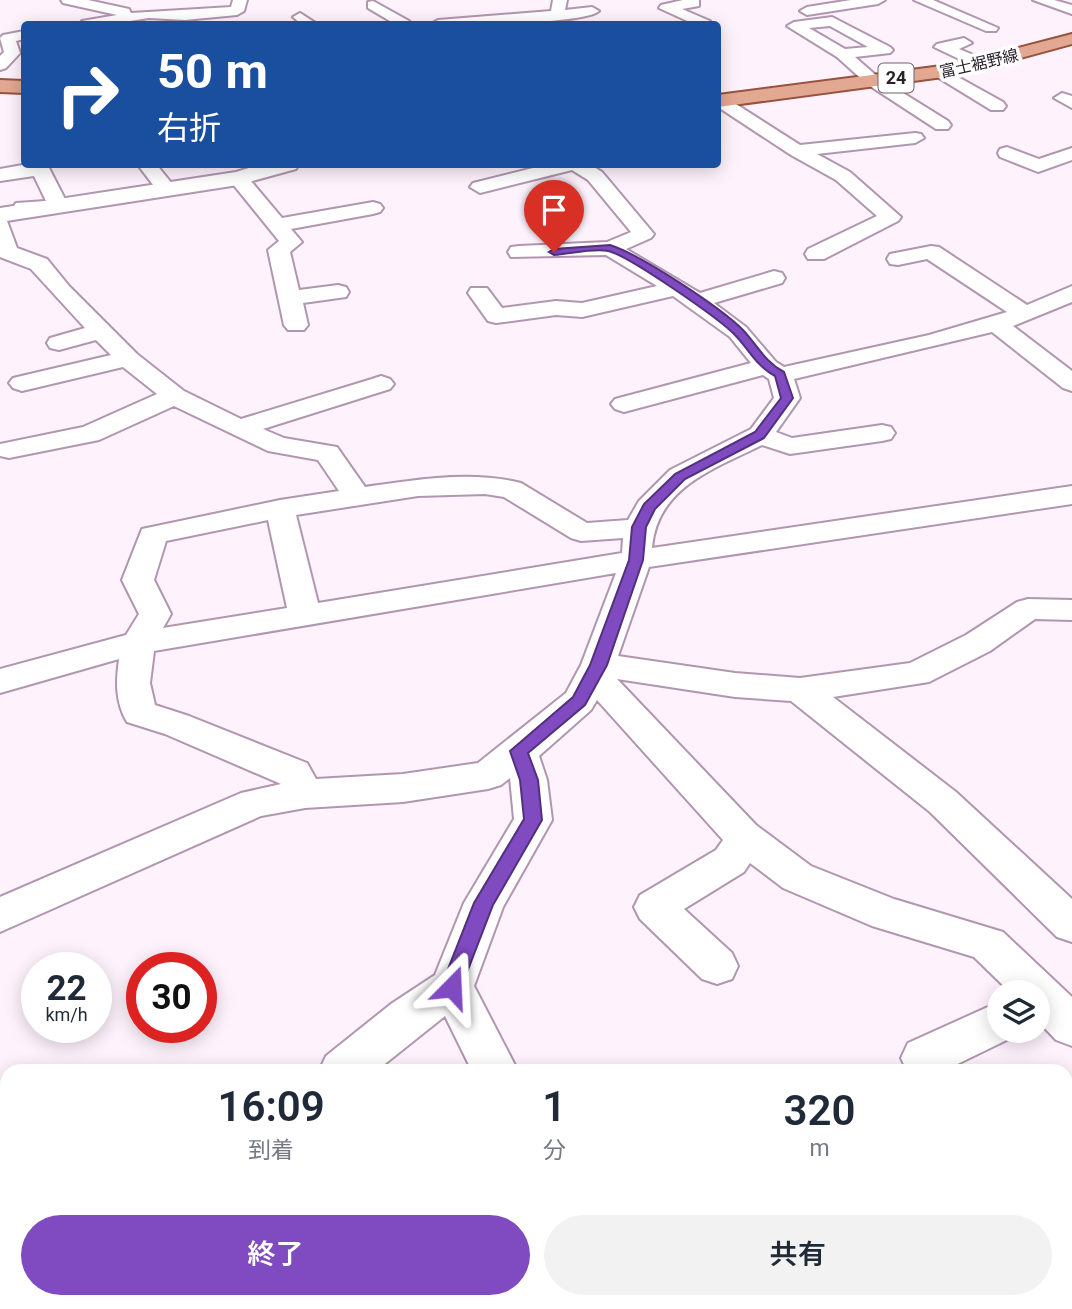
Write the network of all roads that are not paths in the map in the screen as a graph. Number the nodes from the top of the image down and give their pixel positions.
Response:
1 (68, 0) edge
2 (240, 0) edge
3 (690, 0) edge
4 (878, 0) edge
5 (921, 0) edge
6 (1040, 0) edge
7 (373, 5) dead end
8 (563, 5) edge
9 (1072, 10) edge
10 (592, 11) dead end
11 (801, 12) dead end
12 (140, 16) junction
13 (107, 21) edge
14 (399, 21) edge
15 (473, 21) edge
16 (575, 21) edge
17 (698, 21) edge
18 (991, 28) dead end
19 (1072, 39) edge
20 (964, 43) dead end
21 (11, 45) edge
22 (842, 54) junction
23 (982, 64) junction
24 (0, 65) edge
25 (873, 80) junction
26 (935, 80) junction
27 (0, 86) edge
28 (21, 87) edge
29 (721, 101) edge
30 (721, 103) edge
31 (997, 106) dead end
32 (942, 125) dead end
33 (915, 138) dead end
34 (796, 151) junction
35 (1007, 153) dead end
36 (1072, 154) edge
37 (33, 168) edge
38 (39, 168) edge
39 (150, 168) edge
40 (274, 168) edge
41 (559, 168) edge
42 (582, 168) edge
43 (0, 175) edge
44 (238, 178) junction
45 (481, 187) dead end
46 (167, 190) junction
47 (59, 207) junction
48 (373, 208) dead end
49 (0, 209) edge
50 (0, 215) edge
51 (0, 225) edge
52 (276, 225) junction
53 (610, 248) junction
54 (519, 252) dead end
55 (816, 254) dead end
56 (898, 259) dead end
57 (774, 278) dead end
58 (676, 289) junction
59 (338, 292) dead end
60 (479, 293) dead end
61 (1072, 293) edge
62 (290, 298) junction
63 (697, 301) junction
64 (582, 310) junction
65 (1025, 314) junction
66 (993, 323) junction
67 (296, 325) dead end
68 (599, 326) dead end
69 (101, 331) junction
70 (59, 343) dead end
71 (128, 359) junction
72 (773, 371) junction
73 (22, 383) dead end
74 (1072, 383) edge
75 (381, 384) dead end
76 (176, 396) junction
77 (624, 404) dead end
78 (240, 428) junction
79 (883, 433) dead end
80 (760, 435) junction
81 (9, 450) dead end
82 (1072, 495) edge
83 (357, 497) junction
84 (281, 509) junction
85 (637, 544) junction
86 (1072, 610) edge
87 (305, 615) junction
88 (138, 643) junction
89 (596, 670) junction
90 (0, 681) edge
91 (800, 690) junction
92 (519, 751) junction
93 (304, 794) junction
94 (745, 838) junction
95 (0, 915) edge
96 (1072, 925) edge
97 (717, 966) dead end
98 (1027, 980) edge
99 (452, 987) junction
100 (987, 1028) edge
101 (924, 1058) dead end
102 (351, 1064) edge
103 (491, 1064) edge

1 - 12 street
2 - 12 street
3 - 17 street
4 - 11 street
5 - 18 street
6 - 9 street
7 - 14 street
8 - 10 street
8 - 15 street
8 - 16 street
12 - 13 street
19 - 23 main road, 富士裾野線 / 24
20 - 23 street
21 - 24 street
22 - 22 street
22 - 25 street
23 - 26 main road, 富士裾野線 / 24
25 - 26 main road, 富士裾野線 / 24
25 - 29 main road, 富士裾野線 / 24
25 - 32 street
26 - 31 street
27 - 28 main road
30 - 34 street
33 - 34 street
34 - 55 street
35 - 36 street
37 - 43 street
38 - 47 street
39 - 46 street
40 - 44 street
41 - 45 street
42 - 53 street
44 - 46 street
44 - 52 street
46 - 47 street
47 - 49 street
47 - 50 street
48 - 52 street
51 - 69 street
52 - 62 street
53 - 54 street
53 - 58 street
56 - 65 street
57 - 63 street
58 - 63 street
58 - 64 street
59 - 62 street
60 - 64 street
61 - 65 street
62 - 67 street
63 - 72 street
64 - 68 street
65 - 66 street
66 - 72 street
66 - 74 street
69 - 70 street
69 - 71 street
71 - 73 street
71 - 76 street
72 - 77 street
72 - 80 street
75 - 78 street
76 - 78 street
76 - 81 street
78 - 83 street
79 - 80 street
80 - 85 street
82 - 85 street
83 - 84 street
83 - 85 street
84 - 87 street
84 - 88 street
85 - 87 street
85 - 89 street
86 - 91 street
87 - 88 street
88 - 90 street
88 - 93 street
89 - 91 street
89 - 92 street
89 - 94 street
91 - 96 street
92 - 93 street
92 - 99 street
93 - 95 street
94 - 97 street
94 - 98 street
99 - 102 street
99 - 103 street
100 - 101 street

